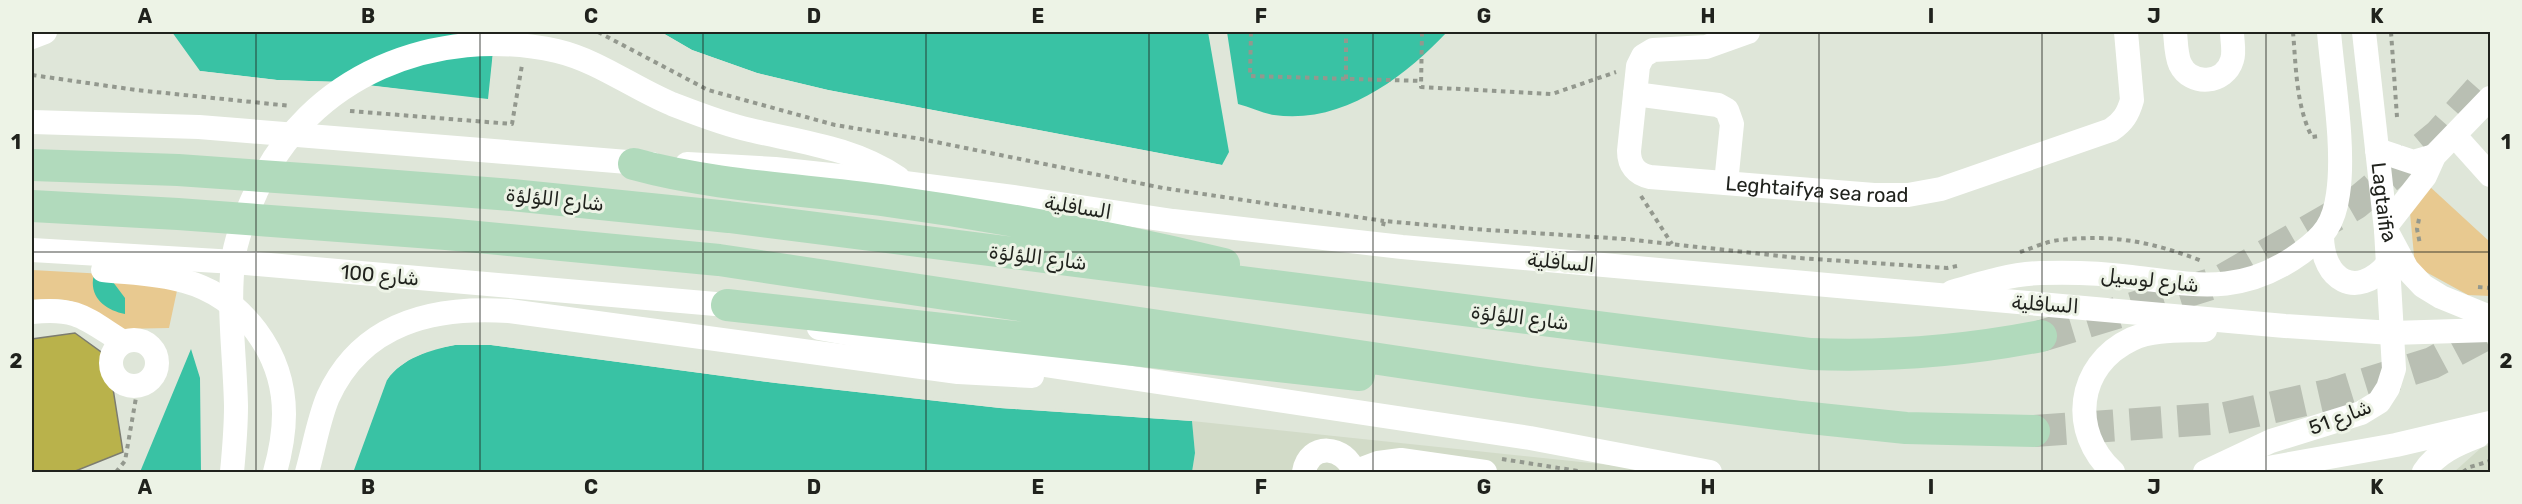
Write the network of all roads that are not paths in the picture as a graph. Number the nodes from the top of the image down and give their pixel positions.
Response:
1 (45, 32) edge
2 (1748, 32) edge
3 (2126, 32) edge
4 (2175, 32) edge
5 (2232, 32) edge
6 (2329, 32) edge
7 (2364, 32) edge
8 (32, 37) edge
9 (1636, 83) junction
10 (2490, 98) edge
11 (32, 122) edge
12 (2383, 135) junction
13 (2455, 136) junction
14 (2434, 156) junction
15 (634, 164) junction
16 (32, 165) edge
17 (2490, 175) edge
18 (905, 183) junction
19 (1726, 183) junction
20 (32, 206) edge
21 (2386, 228) junction
22 (2322, 237) junction
23 (38, 250) edge
24 (2387, 265) junction
25 (1939, 296) junction
26 (728, 305) junction
27 (1431, 306) junction
28 (32, 312) edge
29 (2490, 317) edge
30 (2285, 326) junction
31 (2490, 330) edge
32 (2392, 333) junction
33 (2041, 336) tunnel mouth
34 (117, 348) junction
35 (1091, 372) junction
36 (1532, 382) junction
37 (2490, 423) edge
38 (2034, 431) tunnel mouth
39 (2490, 431) edge
40 (232, 472) edge
41 (275, 472) edge
42 (307, 472) edge
43 (1304, 472) edge
44 (1485, 472) edge
45 (1710, 472) edge
46 (2113, 472) edge
47 (2205, 472) edge
48 (2246, 472) edge
49 (2424, 472) edge

1 - 8 street
2 - 9 street
3 - 19 street, Leghtaifya sea road
4 - 5 street
6 - 22 street
7 - 12 street, Lagtaifia
9 - 19 street
9 - 19 street, Leghtaifya sea road
10 - 13 street
11 - 15 street
12 - 14 street
12 - 21 street, Lagtaifia
13 - 14 street
13 - 17 street
14 - 21 street
15 - 18 street, السافلية
15 - 27 main road
16 - 27 main road, شارع اللؤلؤة
18 - 25 street, السافلية
18 - 40 street
20 - 36 main road
21 - 24 street, شارع 51
21 - 29 street, Lagtaifia
22 - 24 street
22 - 25 street, شارع لوسيل
23 - 26 street, شارع 100
23 - 41 street
24 - 32 street, شارع 51
25 - 30 street, السافلية
26 - 35 street
26 - 36 main road
27 - 33 main road, شارع اللؤلؤة
28 - 34 street
30 - 32 street, السافلية
30 - 46 street
31 - 32 street, السافلية
32 - 47 street, شارع 51
34 - 34 street
35 - 42 street
35 - 45 street
36 - 38 main road
37 - 48 street
39 - 49 street
43 - 44 street

